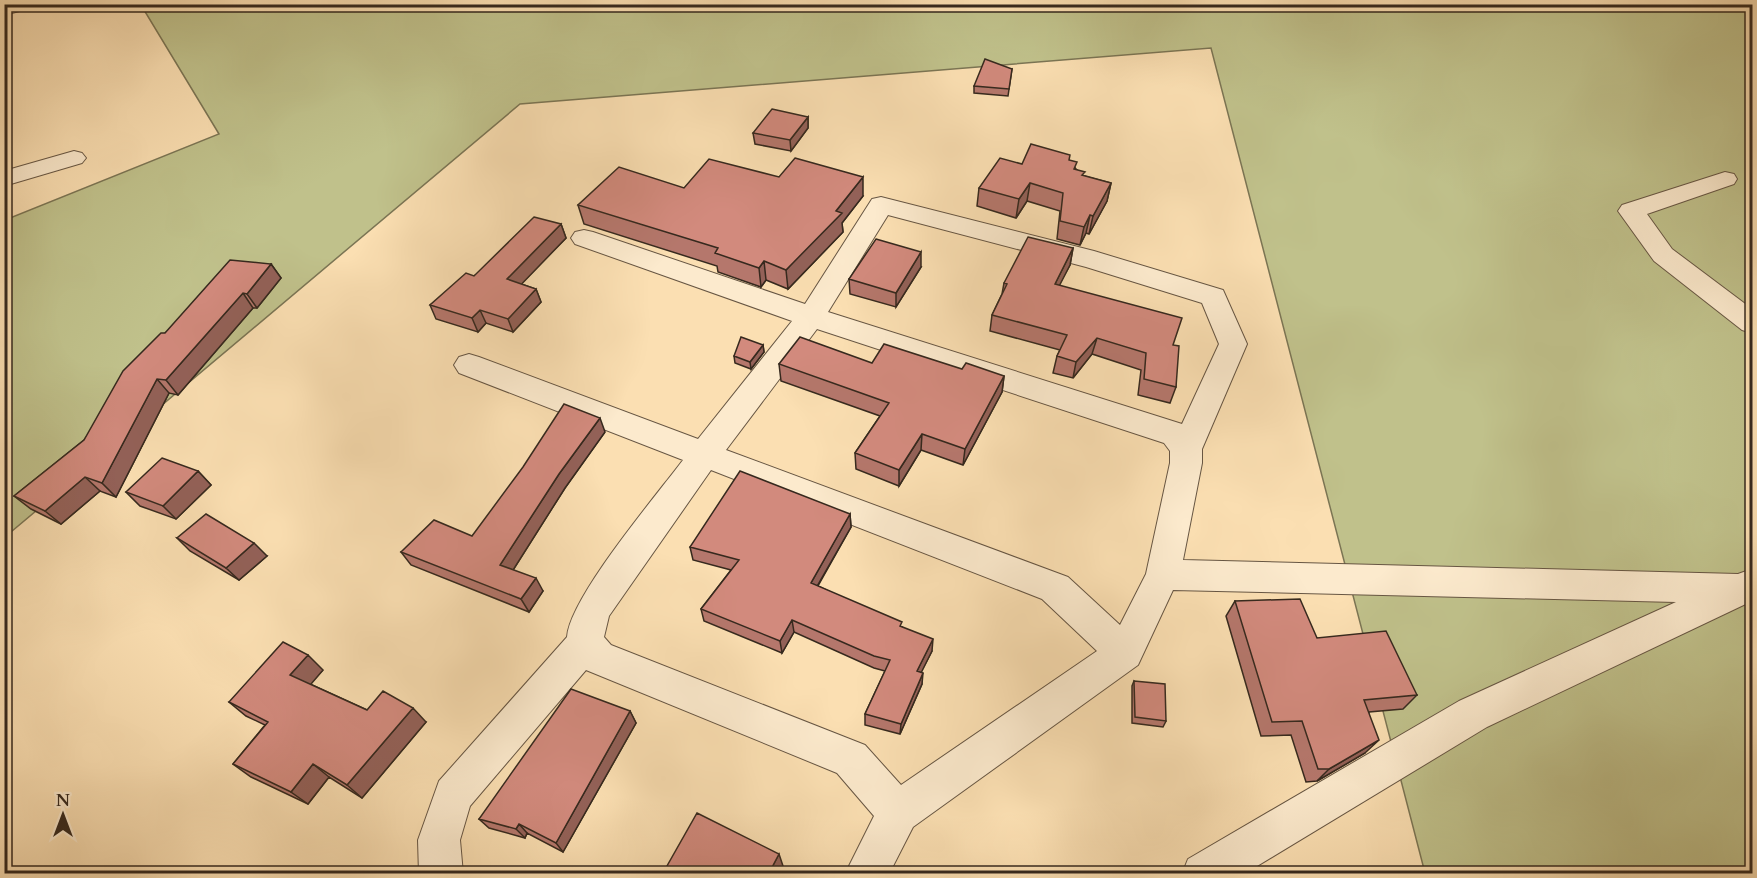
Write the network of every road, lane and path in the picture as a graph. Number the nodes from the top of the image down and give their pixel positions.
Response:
1 (24, 4) edge
2 (4, 9) edge
3 (74, 158) dead end
4 (4, 179) edge
5 (1725, 179) dead end
6 (584, 238) dead end
7 (811, 316) junction
8 (1752, 322) edge
9 (469, 365) dead end
10 (1186, 448) junction
11 (704, 455) junction
12 (1163, 574) junction
13 (1748, 586) edge
14 (585, 643) junction
15 (1125, 653) junction
16 (898, 812) junction
17 (441, 873) edge
18 (866, 873) edge
19 (1203, 873) edge

1 - 2 street
3 - 4 street
5 - 8 street
6 - 7 street
7 - 10 street
7 - 10 street
7 - 11 street
9 - 11 street
10 - 12 street
11 - 14 street
11 - 15 street
12 - 13 street
12 - 15 street
13 - 19 street
14 - 16 street
14 - 17 street
15 - 16 street
16 - 18 street

